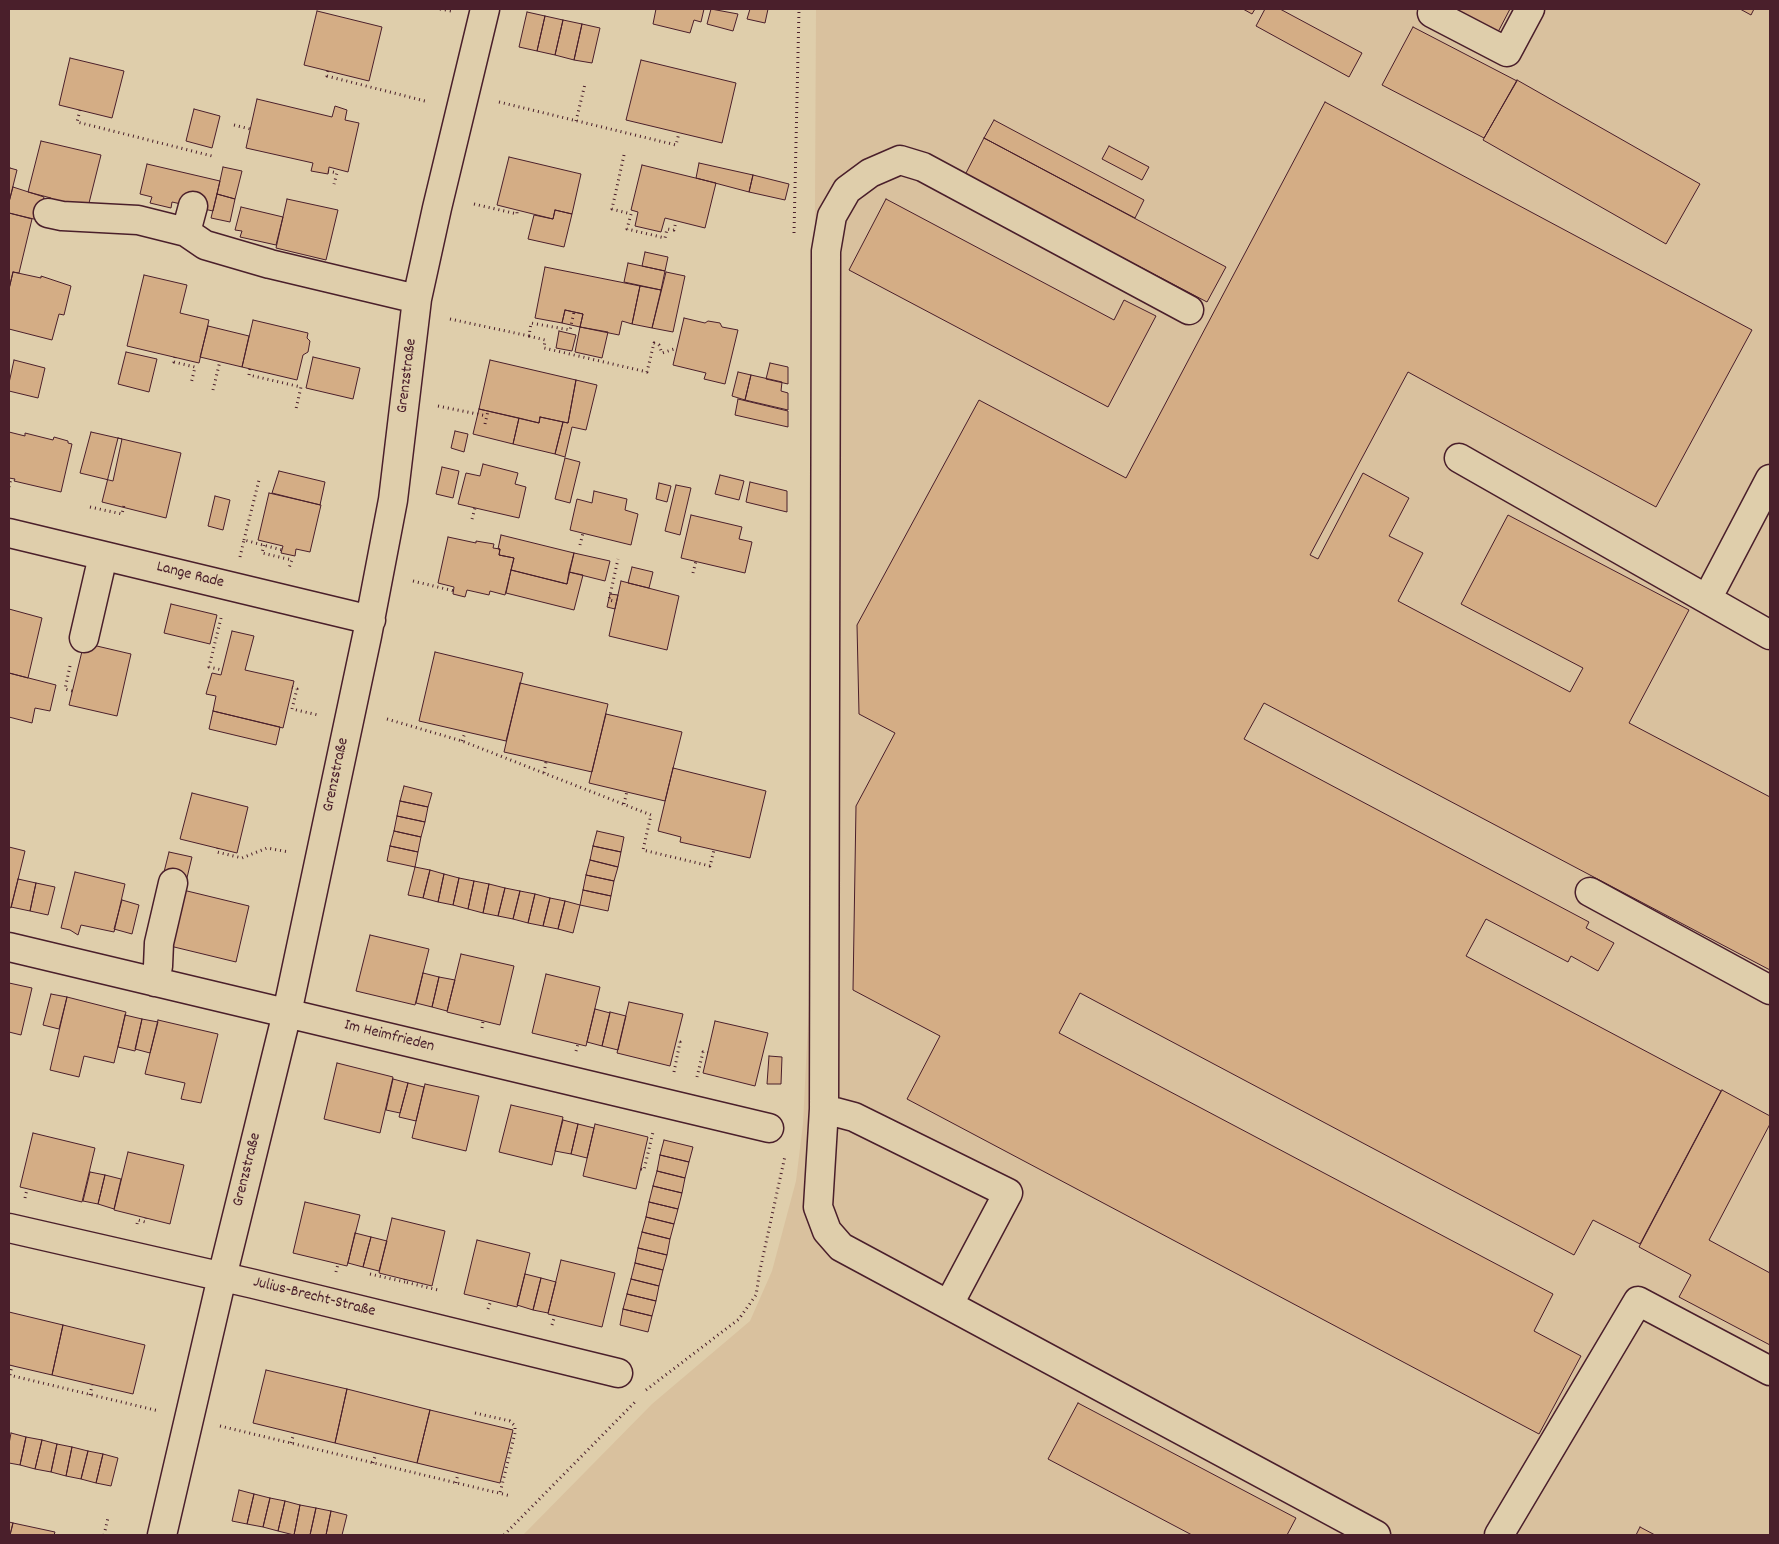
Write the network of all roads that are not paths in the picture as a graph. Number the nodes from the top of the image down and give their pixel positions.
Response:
1 (486, 9) edge
2 (1434, 9) edge
3 (1530, 9) edge
4 (48, 213) dead end
5 (417, 299) junction
6 (1189, 310) dead end
7 (1459, 458) dead end
8 (1770, 479) edge
9 (9, 533) edge
10 (103, 556) junction
11 (1707, 599) junction
12 (371, 620) junction
13 (1770, 635) edge
14 (84, 638) dead end
15 (173, 883) dead end
16 (1590, 892) dead end
17 (9, 947) edge
18 (155, 982) junction
19 (1770, 990) edge
20 (286, 1013) junction
21 (824, 1109) junction
22 (770, 1128) dead end
23 (9, 1228) edge
24 (222, 1277) junction
25 (948, 1304) junction
26 (1770, 1372) edge
27 (618, 1373) dead end
28 (162, 1535) edge
29 (1376, 1535) edge
30 (1499, 1535) edge

1 - 5 street, Grenzstraße
2 - 3 street
4 - 5 street
5 - 12 street, Grenzstraße
6 - 21 street
7 - 11 street
8 - 11 street
9 - 10 street, Lange Rade
10 - 12 street, Lange Rade
10 - 14 street
11 - 13 street
12 - 20 street, Grenzstraße
15 - 18 street
16 - 19 street
17 - 18 street, Im Heimfrieden
18 - 20 street, Im Heimfrieden
20 - 22 street, Im Heimfrieden
20 - 24 street, Grenzstraße
21 - 25 street
21 - 25 street
23 - 24 street, Julius-Brecht-Straße
24 - 27 street, Julius-Brecht-Straße
24 - 28 street, Grenzstraße
25 - 29 street
26 - 30 street

